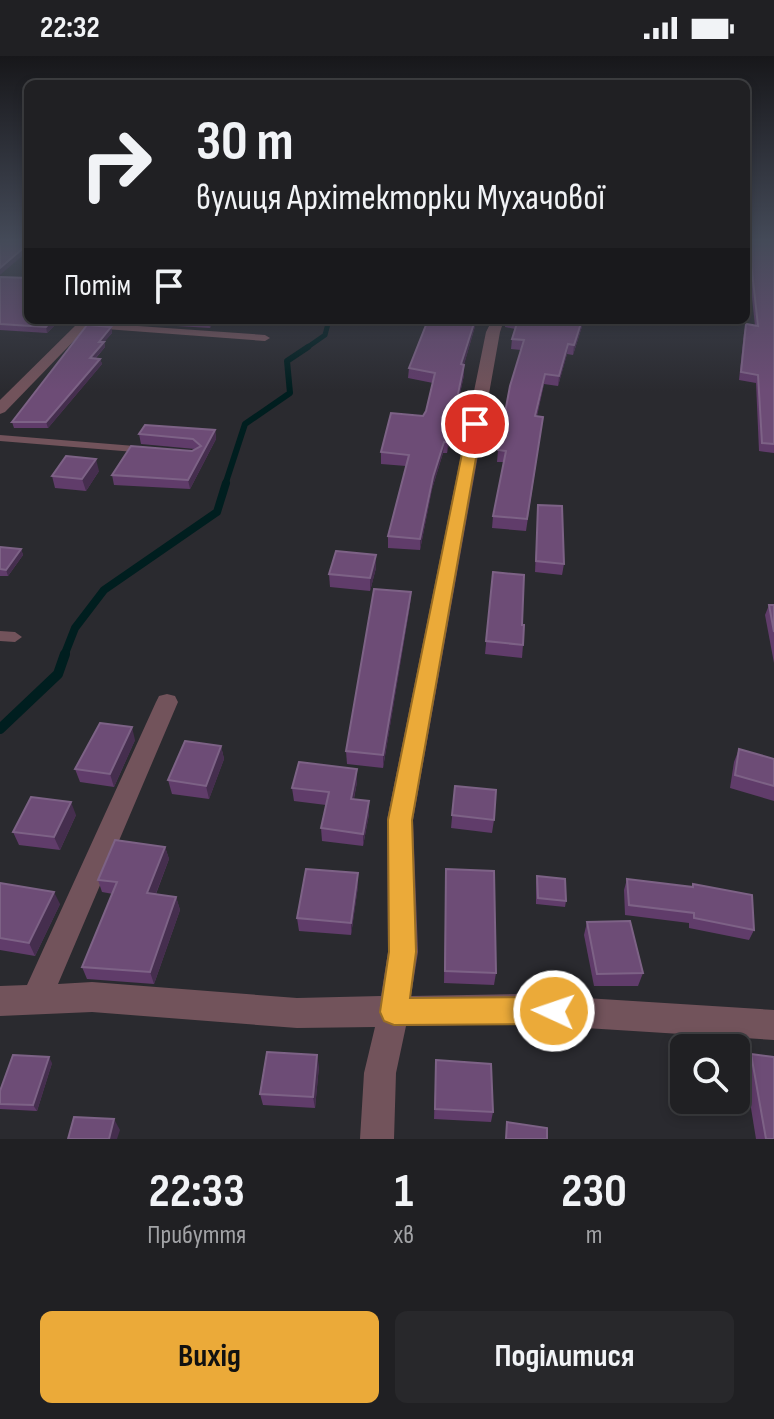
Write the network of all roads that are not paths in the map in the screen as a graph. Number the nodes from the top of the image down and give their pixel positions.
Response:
1 (84, 324) edge
2 (97, 324) edge
3 (496, 324) edge
4 (265, 338) dead end
5 (0, 409) edge
6 (0, 438) edge
7 (164, 452) edge
8 (167, 702) dead end
9 (0, 1001) edge
10 (35, 1001) junction
11 (394, 1012) junction
12 (774, 1025) edge
13 (377, 1139) edge

1 - 5 street
2 - 4 lane
3 - 11 street
6 - 7 lane
8 - 10 street
9 - 10 street
10 - 11 street
11 - 12 street
11 - 13 street

